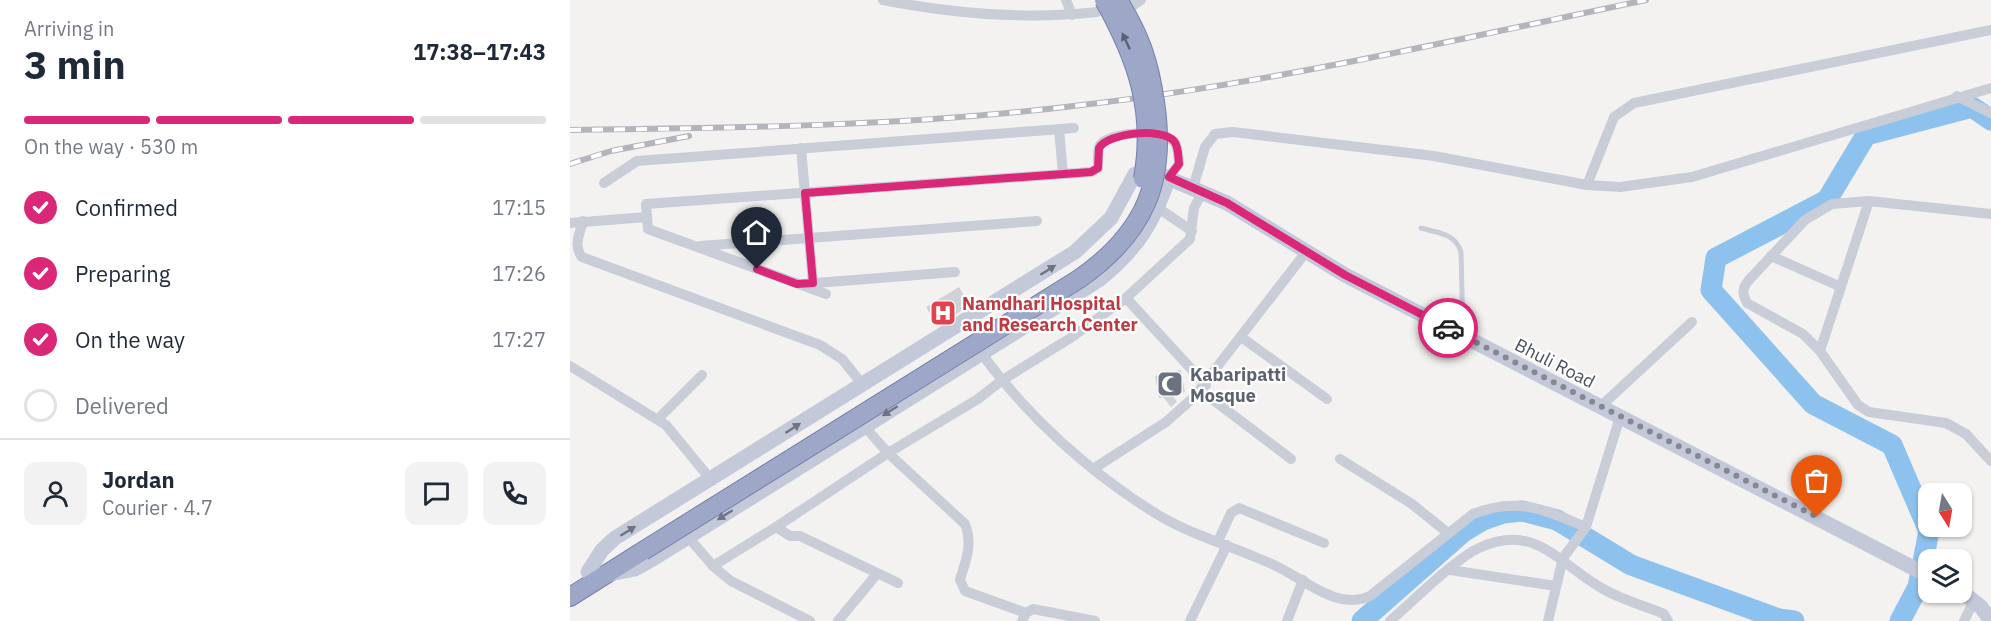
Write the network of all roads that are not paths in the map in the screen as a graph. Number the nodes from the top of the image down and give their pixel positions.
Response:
1 (883, 0) edge
2 (1066, 0) edge
3 (1118, 0) edge
4 (1132, 0) edge
5 (1141, 0) edge
6 (1101, 6) edge
7 (1072, 15) junction
8 (1991, 30) edge
9 (1991, 88) edge
10 (1957, 96) junction
11 (1991, 113) edge
12 (1074, 128) dead end
13 (1059, 129) junction
14 (801, 148) junction
15 (1063, 174) junction
16 (1169, 177) junction
17 (604, 183) dead end
18 (1587, 185) junction
19 (1198, 190) junction
20 (805, 193) junction
21 (1869, 201) junction
22 (1158, 208) junction
23 (1991, 214) edge
24 (647, 217) junction
25 (583, 220) junction
26 (1037, 221) dead end
27 (570, 223) edge
28 (1421, 228) dead end
29 (1192, 231) junction
30 (809, 238) junction
31 (696, 246) junction
32 (1306, 252) junction
33 (1771, 256) junction
34 (955, 272) dead end
35 (813, 283) junction
36 (797, 284) junction
37 (1840, 287) junction
38 (826, 294) dead end
39 (1126, 298) junction
40 (1692, 322) dead end
41 (1463, 336) junction
42 (1241, 337) junction
43 (1820, 351) junction
44 (982, 354) junction
45 (570, 366) edge
46 (702, 375) dead end
47 (1001, 381) junction
48 (863, 385) junction
49 (1203, 387) junction
50 (1327, 399) dead end
51 (1600, 407) junction
52 (1620, 417) junction
53 (658, 419) junction
54 (865, 427) junction
55 (888, 453) junction
56 (1291, 459) dead end
57 (1340, 459) dead end
58 (1991, 461) edge
59 (1093, 469) junction
60 (712, 480) junction
61 (776, 526) junction
62 (1584, 529) junction
63 (1448, 532) junction
64 (688, 537) junction
65 (1222, 543) junction
66 (1324, 543) dead end
67 (641, 547) junction
68 (1563, 558) junction
69 (713, 566) junction
70 (1450, 570) junction
71 (1918, 570) edge
72 (876, 575) junction
73 (1303, 580) junction
74 (582, 583) edge
75 (898, 584) dead end
76 (1556, 586) junction
77 (1977, 602) edge
78 (1024, 617) edge
79 (810, 621) edge
80 (838, 621) edge
81 (1095, 621) edge
82 (1190, 621) edge
83 (1287, 621) edge
84 (1390, 621) edge
85 (1548, 621) edge
86 (1668, 621) edge
87 (1964, 621) edge
88 (1991, 621) edge

1 - 7 street
2 - 7 street
3 - 67 highway, bridge
4 - 5 street
6 - 7 street
67 -> 6 highway, bridge
8 - 18 street
9 - 10 street
10 - 11 street
10 - 18 street
12 - 13 street
13 - 14 street
13 - 15 street
14 - 17 street
14 - 20 street
15 - 16 street
15 - 20 street
16 - 19 main road, Bhuli Road
16 - 22 main road
48 -> 16 main road, Bhuli Road
18 - 19 street
19 - 29 street
19 - 32 main road, Bhuli Road
20 - 24 street
20 - 30 street
21 - 23 street
21 - 33 street
21 - 37 street
22 - 29 street
22 - 44 main road
24 - 25 street
24 - 31 street
25 - 27 street
25 - 48 street
26 - 30 street
28 - 41 lane
29 - 39 street
30 - 31 street
30 - 35 street
31 - 36 street
32 - 41 main road, Bhuli Road
32 - 42 street
33 - 37 street
33 - 43 street
34 - 35 street
35 - 36 street
36 - 38 street
37 - 43 street
39 - 47 street
39 - 49 street
40 - 51 street
41 - 51 main road, Bhuli Road
42 - 49 street
42 - 50 street
43 - 58 street
44 - 47 street
44 -> 54 main road
45 - 53 street
46 - 53 street
47 - 55 street
47 - 59 street
60 -> 48 main road
49 - 56 street
49 - 59 street
51 - 52 main road, Bhuli Road
52 - 62 street
52 - 71 main road, Bhuli Road
53 - 60 street
54 - 55 street
54 -> 64 main road
55 - 61 street
55 - 78 street
57 - 63 street
59 - 65 street
74 -> 60 main road
61 - 69 street
61 - 72 street
62 - 63 street
62 - 68 street
63 - 73 street
64 - 69 street
64 - 74 main road
65 - 66 street
65 - 73 street
65 - 82 street
67 - 74 highway
68 - 70 street
68 - 76 street
68 - 86 street
69 - 79 street
70 - 76 street
70 - 84 street
72 - 75 street
72 - 80 street
73 - 83 street
76 - 85 street
77 - 87 street
77 - 88 main road
78 - 81 street

